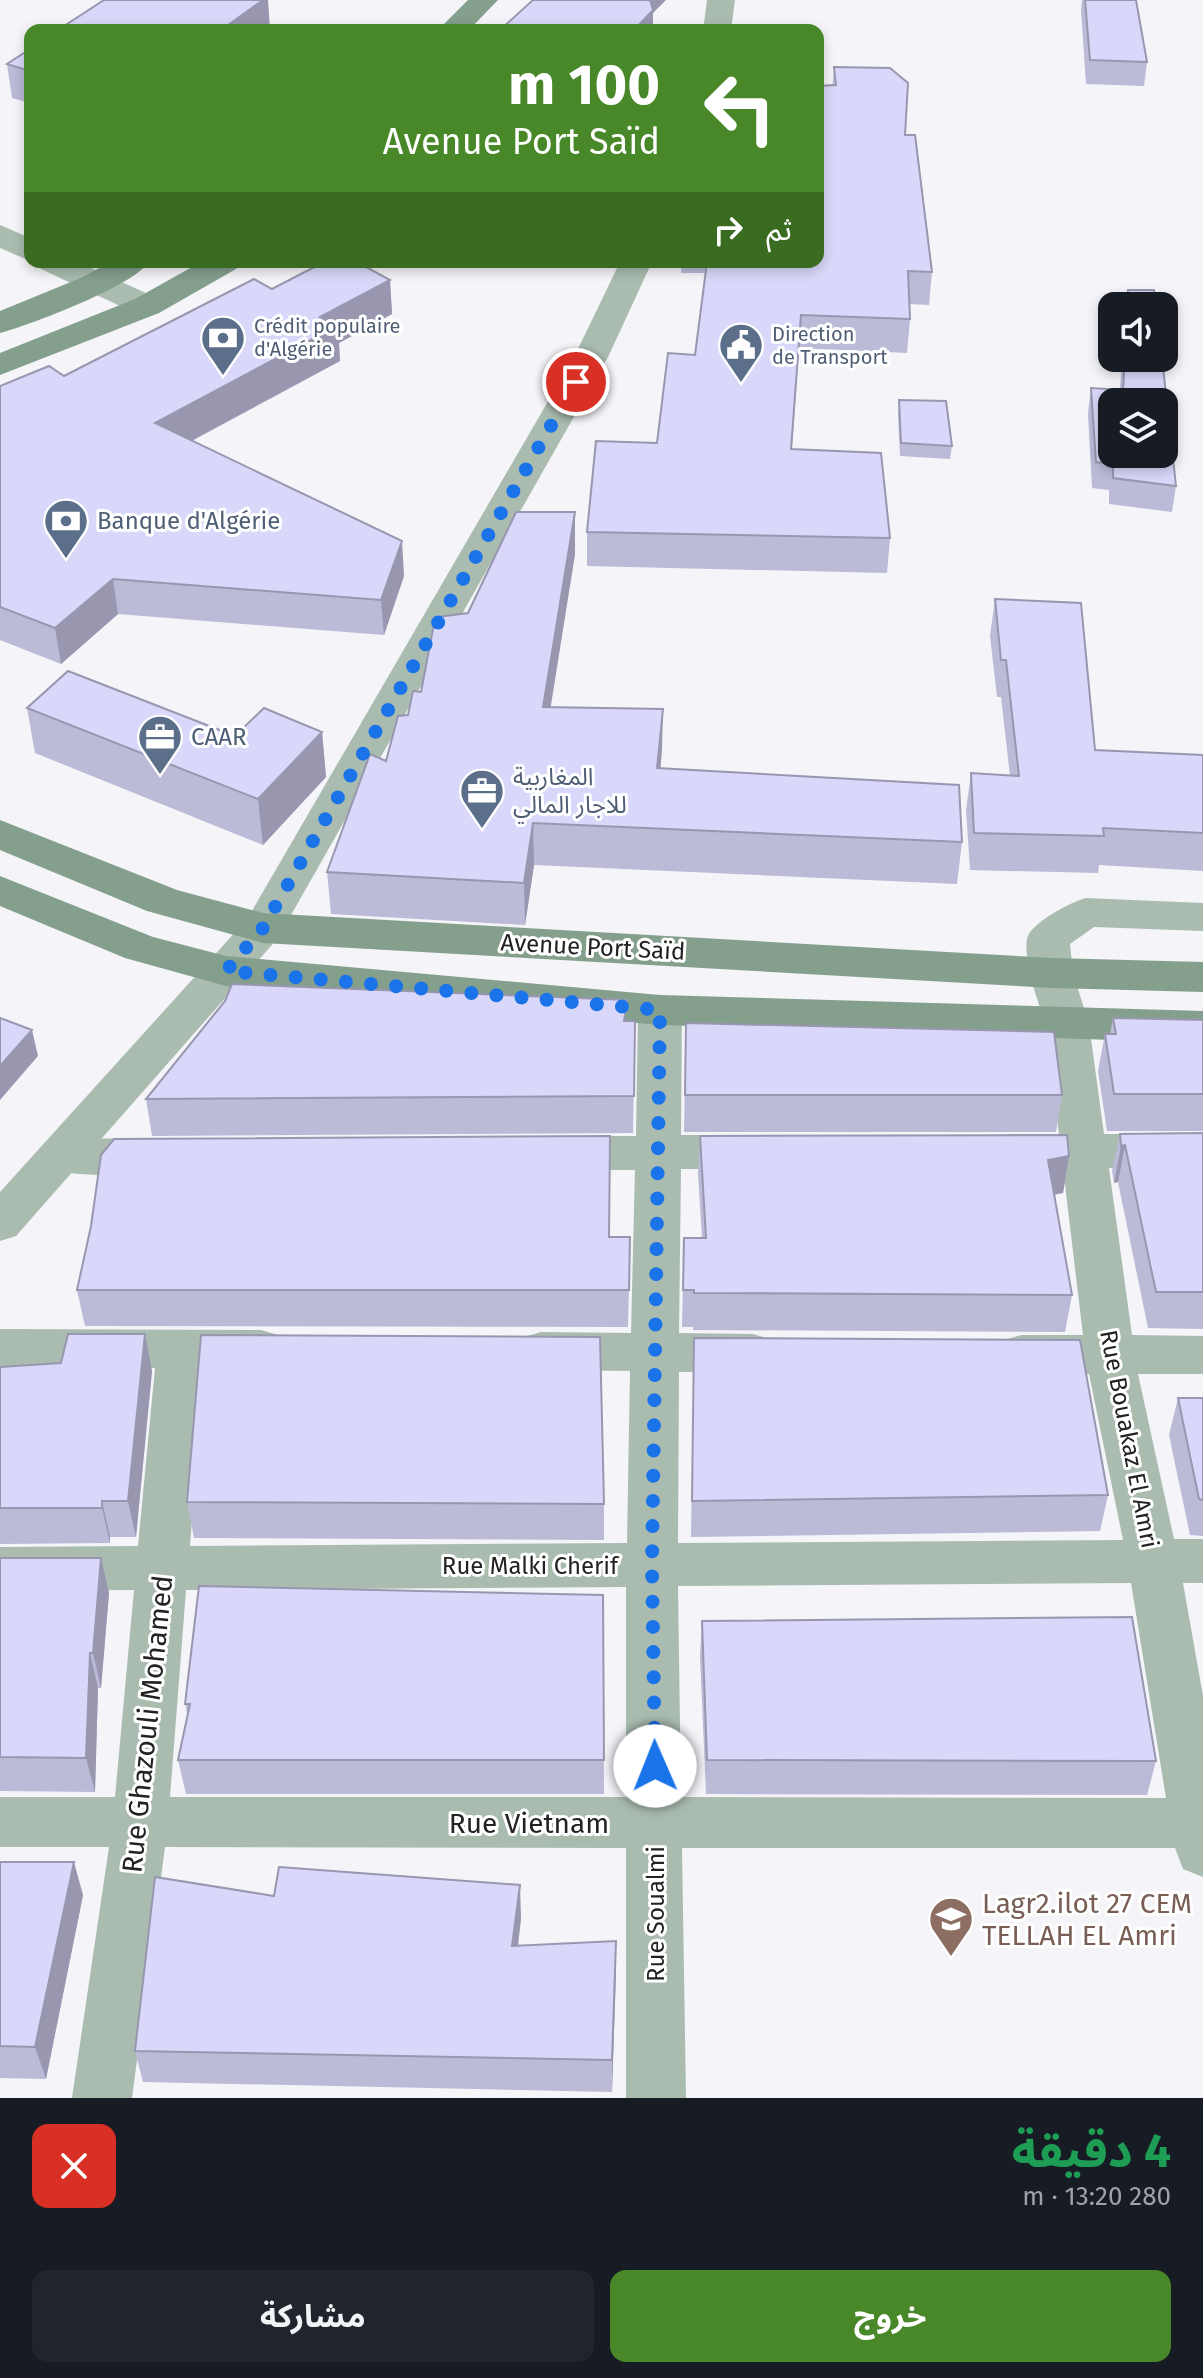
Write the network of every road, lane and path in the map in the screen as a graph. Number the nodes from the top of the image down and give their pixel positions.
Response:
1 (484, 0) edge
2 (721, 0) edge
3 (458, 24) edge
4 (718, 24) edge
5 (0, 235) edge
6 (24, 248) edge
7 (64, 268) edge
8 (123, 268) edge
9 (214, 268) edge
10 (633, 268) edge
11 (95, 284) junction
12 (147, 306) junction
13 (0, 323) edge
14 (0, 365) edge
15 (0, 834) edge
16 (0, 890) edge
17 (1203, 917) edge
18 (263, 928) junction
19 (226, 971) junction
20 (1052, 973) junction
21 (1203, 977) edge
22 (660, 1010) junction
23 (1067, 1024) junction
24 (1203, 1027) edge
25 (1083, 1150) junction
26 (973, 1151) edge
27 (1203, 1151) edge
28 (801, 1152) edge
29 (660, 1153) junction
30 (502, 1154) edge
31 (202, 1155) edge
32 (60, 1156) junction
33 (0, 1223) edge
34 (0, 1348) edge
35 (181, 1349) junction
36 (307, 1350) edge
37 (497, 1351) edge
38 (656, 1352) junction
39 (797, 1353) edge
40 (985, 1354) edge
41 (1110, 1355) junction
42 (1203, 1355) edge
43 (1203, 1561) edge
44 (1153, 1562) junction
45 (652, 1565) junction
46 (0, 1569) edge
47 (163, 1569) junction
48 (0, 1822) edge
49 (140, 1823) junction
50 (656, 1823) junction
51 (1202, 1833) edge
52 (102, 2098) edge
53 (656, 2098) edge

1 - 3 main road
2 - 4 street
5 - 6 street
7 - 11 street
8 - 11 main road
9 - 12 main road
10 - 18 street
11 - 12 street
11 - 13 main road
12 - 14 main road
15 - 18 main road, Avenue Port Saïd
16 - 19 main road
17 - 20 street, Rue Bouakaz El Amri
18 - 19 street
18 - 20 main road, Avenue Port Saïd
19 - 22 main road
19 - 32 street
20 - 21 main road, Avenue Port Saïd
20 - 23 street, Rue Bouakaz El Amri
22 - 23 main road
22 - 29 street, Rue Soualmi
23 - 24 main road
23 - 25 street, Rue Bouakaz El Amri
25 - 26 street
25 - 27 street
25 - 41 street, Rue Bouakaz El Amri
28 - 29 street
29 - 30 street
29 - 38 street, Rue Soualmi
31 - 32 street
32 - 33 street
34 - 35 street
35 - 36 street
35 - 47 street, Rue Ghazouli Mohamed
37 - 38 street
38 - 39 street
38 - 45 street, Rue Soualmi
40 - 41 street
41 - 42 street
41 - 44 street, Rue Bouakaz El Amri
43 - 44 street, Rue Malki Cherif
44 - 45 street, Rue Malki Cherif
44 - 51 street, Rue Bouakaz El Amri
45 - 47 street, Rue Malki Cherif
45 - 50 street, Rue Soualmi
46 - 47 street, Rue Malki Cherif
47 - 49 street, Rue Ghazouli Mohamed
48 - 49 street, Rue Vietnam
49 - 50 street, Rue Vietnam
49 - 52 street, Rue Ghazouli Mohamed
50 - 51 street, Rue Vietnam
50 - 53 street, Rue Soualmi

